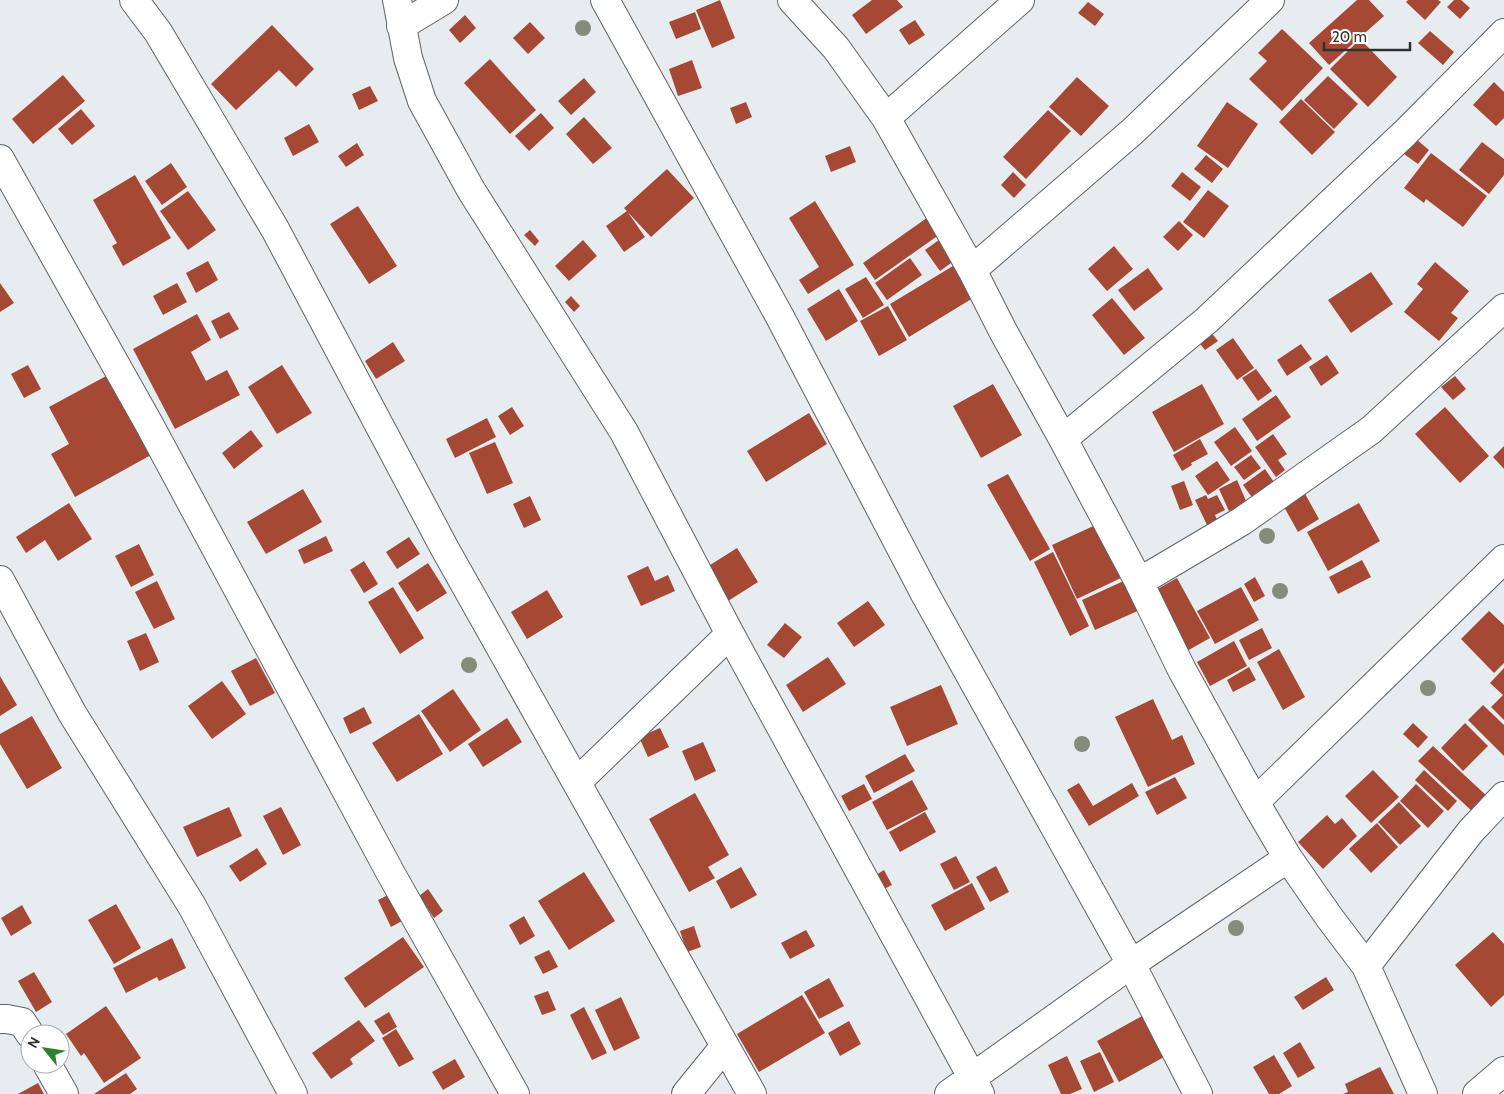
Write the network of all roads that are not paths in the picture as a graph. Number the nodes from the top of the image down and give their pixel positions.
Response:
1 (134, 0) edge
2 (444, 0) edge
3 (605, 0) edge
4 (792, 0) edge
5 (1020, 0) edge
6 (1270, 0) edge
7 (399, 13) edge
8 (1504, 34) edge
9 (886, 118) junction
10 (0, 160) edge
11 (972, 270) junction
12 (1504, 308) edge
13 (1063, 439) junction
14 (1504, 559) edge
15 (0, 580) edge
16 (1139, 582) junction
17 (730, 634) junction
18 (577, 782) junction
19 (1504, 796) edge
20 (1256, 802) junction
21 (1288, 858) junction
22 (1131, 964) junction
23 (1366, 966) junction
24 (0, 1019) edge
25 (23, 1024) edge
26 (725, 1046) junction
27 (1504, 1070) edge
28 (53, 1074) edge
29 (976, 1085) edge
30 (64, 1094) edge
31 (293, 1094) edge
32 (515, 1094) edge
33 (686, 1094) edge
34 (752, 1094) edge
35 (949, 1094) edge
36 (1198, 1094) edge
37 (1423, 1094) edge
38 (1477, 1094) edge

1 - 18 street
2 - 7 street
3 - 22 street
4 - 9 street
5 - 9 street
6 - 11 street
7 - 17 street
8 - 13 street
9 - 11 street
10 - 32 street
11 - 13 street
12 - 16 street
13 - 16 street
14 - 20 street
15 - 31 street
16 - 20 street
17 - 18 street
17 - 29 street
18 - 26 street
19 - 23 street
20 - 21 street
21 - 22 street
21 - 23 street
22 - 29 street
22 - 36 street
23 - 37 street
24 - 25 street
26 - 33 street
26 - 34 street
27 - 38 street
28 - 30 street
29 - 35 street

